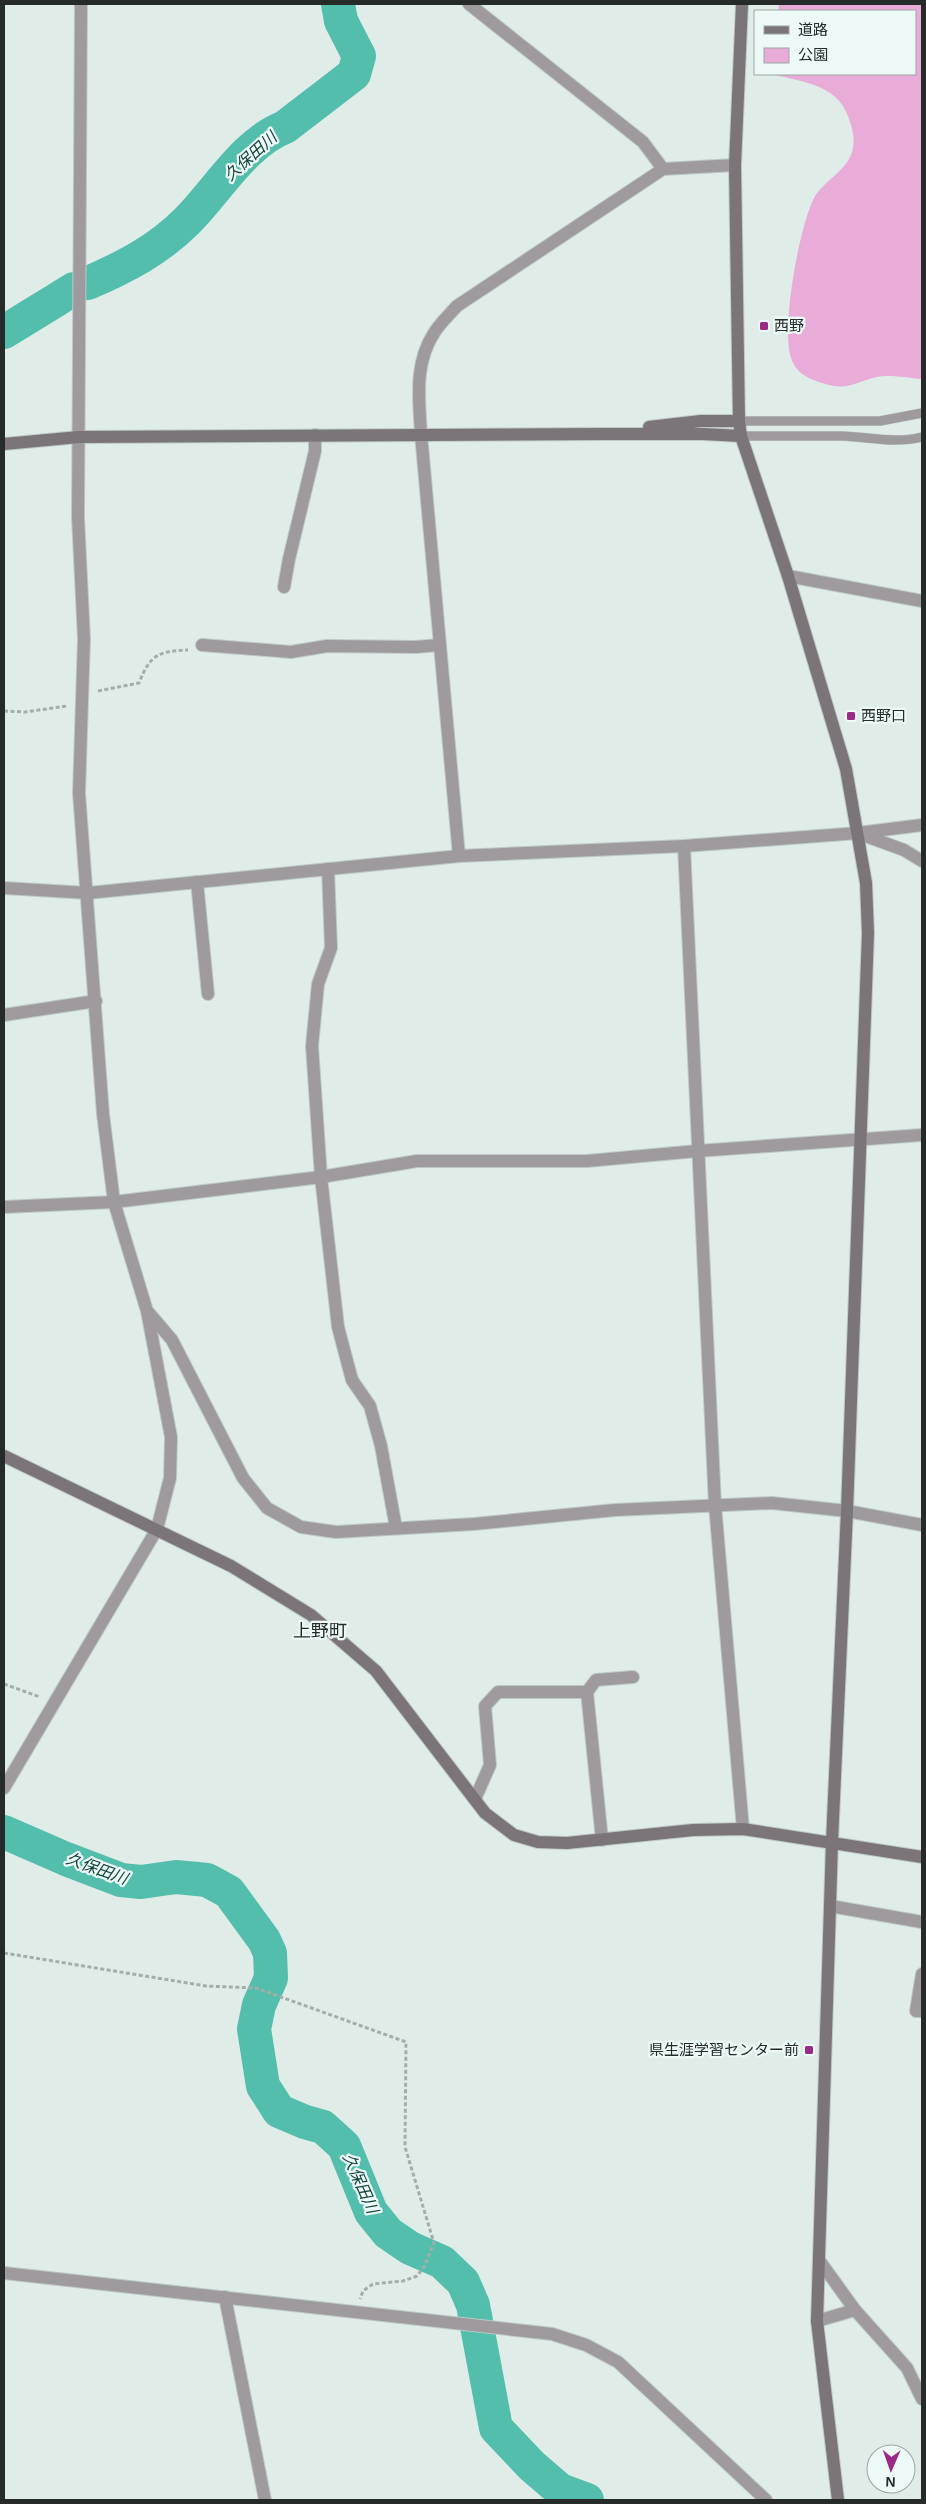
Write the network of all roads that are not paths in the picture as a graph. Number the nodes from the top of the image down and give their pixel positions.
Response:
1 (81, 4) edge
2 (470, 4) edge
3 (742, 4) edge
4 (735, 165) junction
5 (663, 169) junction
6 (922, 413) edge
7 (738, 420) junction
8 (421, 434) junction
9 (604, 434) junction
10 (315, 435) junction
11 (741, 436) junction
12 (79, 437) junction
13 (922, 438) edge
14 (4, 444) edge
15 (788, 576) junction
16 (284, 586) dead end
17 (922, 601) edge
18 (440, 644) junction
19 (202, 645) road end
20 (922, 825) edge
21 (858, 833) junction
22 (684, 846) junction
23 (459, 856) junction
24 (922, 861) edge
25 (328, 869) junction
26 (197, 882) junction
27 (4, 888) edge
28 (88, 893) junction
29 (208, 994) dead end
30 (96, 1001) junction
31 (4, 1015) edge
32 (922, 1135) edge
33 (862, 1139) junction
34 (697, 1151) junction
35 (321, 1177) junction
36 (114, 1202) junction
37 (4, 1207) edge
38 (147, 1311) junction
39 (4, 1456) edge
40 (715, 1506) junction
41 (847, 1511) junction
42 (922, 1525) edge
43 (396, 1528) junction
44 (157, 1529) junction
45 (633, 1677) dead end
46 (587, 1692) junction
47 (4, 1788) edge
48 (475, 1799) junction
49 (743, 1829) junction
50 (602, 1840) junction
51 (832, 1842) junction
52 (922, 1857) edge
53 (830, 1906) junction
54 (922, 1922) edge
55 (922, 1974) edge
56 (922, 2012) edge
57 (819, 2260) junction
58 (4, 2273) edge
59 (225, 2297) junction
60 (855, 2310) junction
61 (817, 2321) junction
62 (922, 2399) edge
63 (265, 2500) edge
64 (766, 2500) edge
65 (838, 2500) edge

1 - 12 street
2 - 5 street
3 - 4 street
4 - 5 street
4 - 7 street
5 - 8 street
6 - 7 lane
7 - 9 street
7 - 11 street
8 - 9 street
8 - 10 street
8 - 18 street
9 - 11 street
10 - 12 street
10 - 16 street
11 - 13 lane
11 - 15 street
12 - 14 street
12 - 28 street
15 - 17 street
15 - 21 street
18 - 19 street
18 - 23 street
20 - 21 street
21 - 22 street
21 - 24 street
21 - 33 street
22 - 23 street
22 - 34 street
23 - 25 street
25 - 26 street
25 - 35 street
26 - 28 street
26 - 29 street
27 - 28 street
28 - 30 street
30 - 31 street
30 - 36 street
32 - 33 street
33 - 34 street
33 - 41 street
34 - 35 street
34 - 40 street
35 - 36 street
35 - 43 street
36 - 37 street
36 - 38 street
38 - 43 street
38 - 44 street
39 - 44 street
40 - 41 street
40 - 43 street
40 - 49 street
41 - 42 street
41 - 51 street
44 - 47 street
44 - 48 street
45 - 46 street
46 - 48 street
46 - 50 street
48 - 50 street
49 - 50 street
49 - 51 street
51 - 52 street
51 - 53 street
53 - 54 street
53 - 57 street
55 - 56 street
57 - 60 street
57 - 61 street
58 - 59 street
59 - 63 street
59 - 64 street
60 - 61 street
60 - 62 street
61 - 65 street

